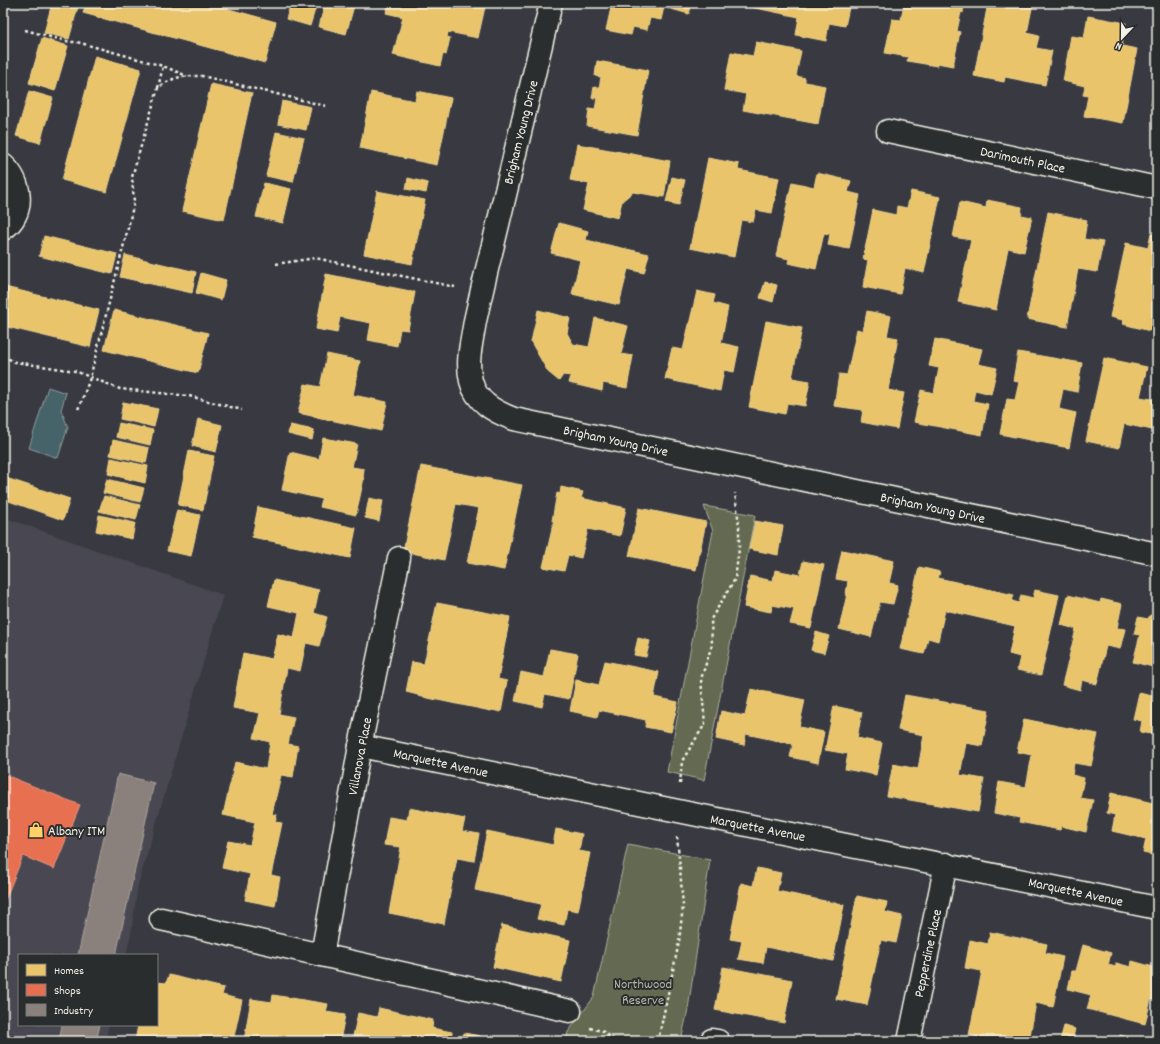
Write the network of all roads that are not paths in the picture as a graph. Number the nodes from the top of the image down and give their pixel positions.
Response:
1 (551, 3) edge
2 (888, 131) dead end
3 (3, 165) edge
4 (1157, 188) edge
5 (3, 229) edge
6 (1157, 554) edge
7 (399, 558) dead end
8 (360, 746) junction
9 (946, 864) junction
10 (1157, 908) edge
11 (161, 919) dead end
12 (322, 955) junction
13 (570, 1012) dead end
14 (909, 1041) edge

1 - 6 street, Brigham Young Drive
2 - 4 street, Darimouth Place
3 - 5 street
7 - 8 street, Villanova Place
8 - 9 street, Marquette Avenue
8 - 12 street, Villanova Place
9 - 10 street, Marquette Avenue
9 - 14 street, Pepperdine Place
11 - 12 street
12 - 13 street

